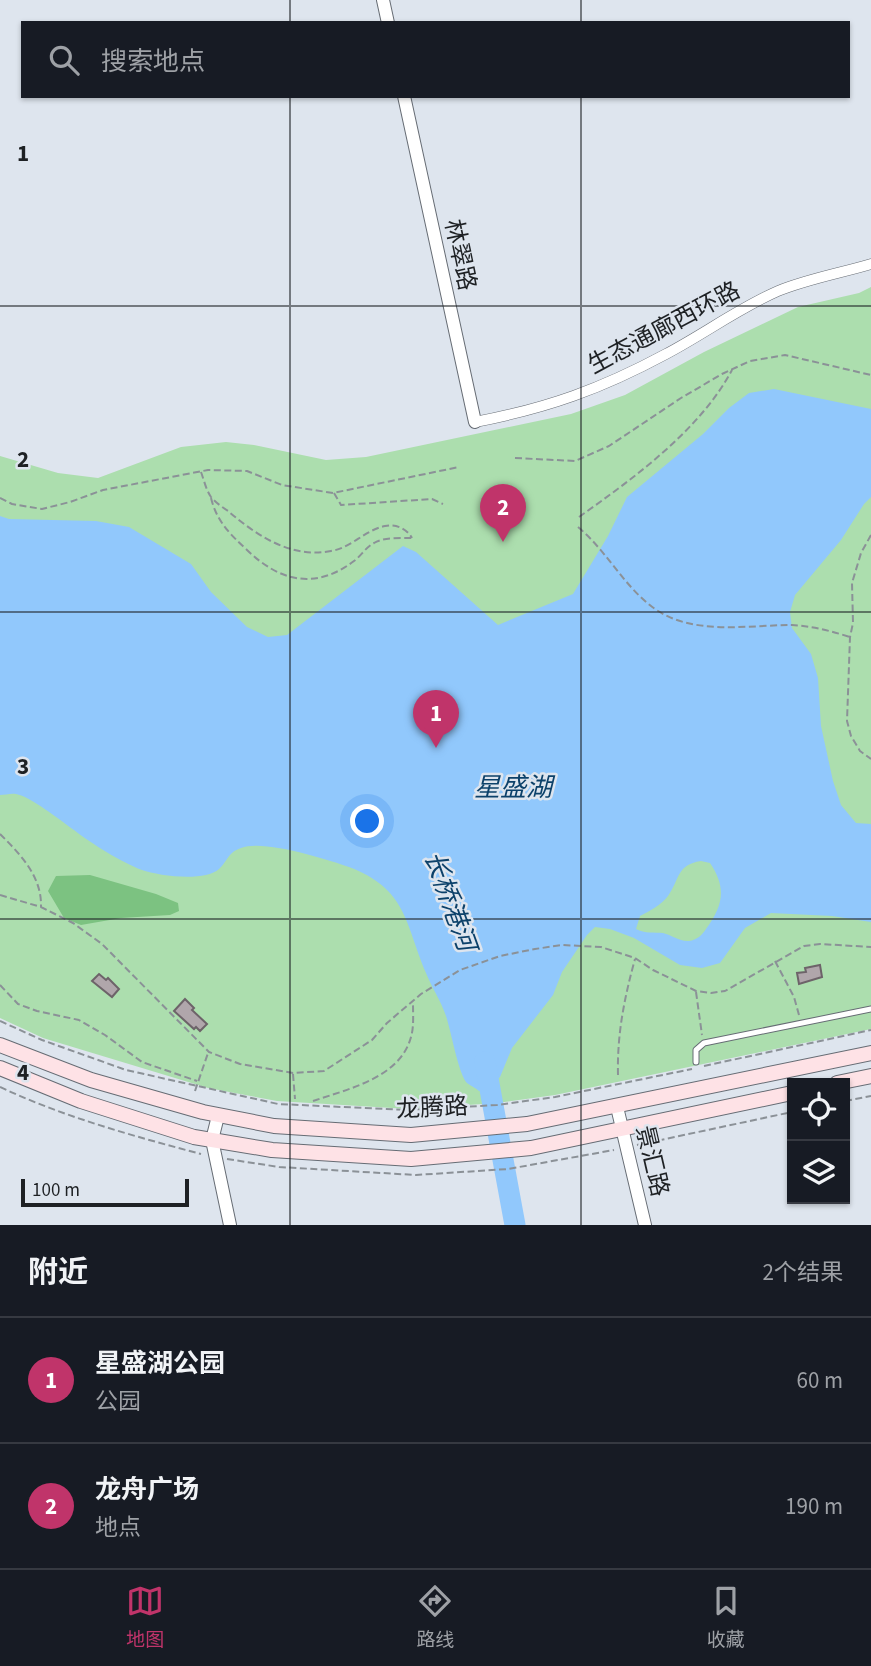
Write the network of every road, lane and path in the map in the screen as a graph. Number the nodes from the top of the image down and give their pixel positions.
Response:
1 (383, 0) edge
2 (388, 21) edge
3 (404, 98) edge
4 (871, 264) edge
5 (732, 369) junction
6 (871, 375) edge
7 (475, 422) joint
8 (514, 458) dead end
9 (459, 467) dead end
10 (201, 472) junction
11 (333, 493) junction
12 (211, 497) junction
13 (0, 498) edge
14 (443, 504) dead end
15 (579, 517) dead end
16 (578, 527) dead end
17 (871, 535) edge
18 (850, 637) junction
19 (871, 759) edge
20 (0, 834) edge
21 (0, 895) edge
22 (41, 907) junction
23 (871, 947) edge
24 (635, 958) junction
25 (775, 961) junction
26 (0, 985) edge
27 (696, 991) junction
28 (413, 1003) junction
29 (871, 1009) edge
30 (0, 1021) edge
31 (800, 1023) junction
32 (871, 1030) edge
33 (704, 1043) junction
34 (0, 1045) edge
35 (209, 1052) junction
36 (871, 1053) edge
37 (696, 1062) dead end
38 (0, 1068) edge
39 (293, 1073) junction
40 (618, 1075) dead end
41 (871, 1076) edge
42 (850, 1080) edge
43 (197, 1081) junction
44 (195, 1091) dead end
45 (787, 1094) edge
46 (871, 1096) edge
47 (295, 1099) dead end
48 (850, 1100) edge
49 (313, 1101) dead end
50 (617, 1107) junction
51 (218, 1115) junction
52 (623, 1129) junction
53 (212, 1140) junction
54 (230, 1225) edge
55 (645, 1225) edge

1 - 2 street
3 - 7 street, 林翠路
4 - 7 street, 生态通廊西环路
5 - 6 path
5 - 8 path
5 - 15 path
9 - 11 path
10 - 11 path
10 - 12 path
10 - 13 path
11 - 14 path
12 - 12 path
16 - 18 path
17 - 18 path
18 - 19 path
20 - 22 path
21 - 22 path
22 - 35 path
23 - 25 path
24 - 27 path
24 - 28 path
24 - 40 path
25 - 27 path
25 - 31 path
26 - 43 path
27 - 33 path
28 - 39 path
28 - 49 path
29 - 31 lane
30 - 32 path
31 - 33 lane
33 - 37 lane
34 - 51 main road, 龙腾路
35 - 39 path
35 - 43 path
36 - 50 main road, 龙腾路
38 - 53 main road, 龙腾路
39 - 47 path
41 - 42 main road
43 - 44 path
45 - 52 main road, 龙腾路
46 - 48 path
50 - 51 main road, 龙腾路
50 - 52 street, 景汇路
51 - 53 street
52 - 53 main road, 龙腾路
52 - 55 street, 景汇路
53 - 54 street

